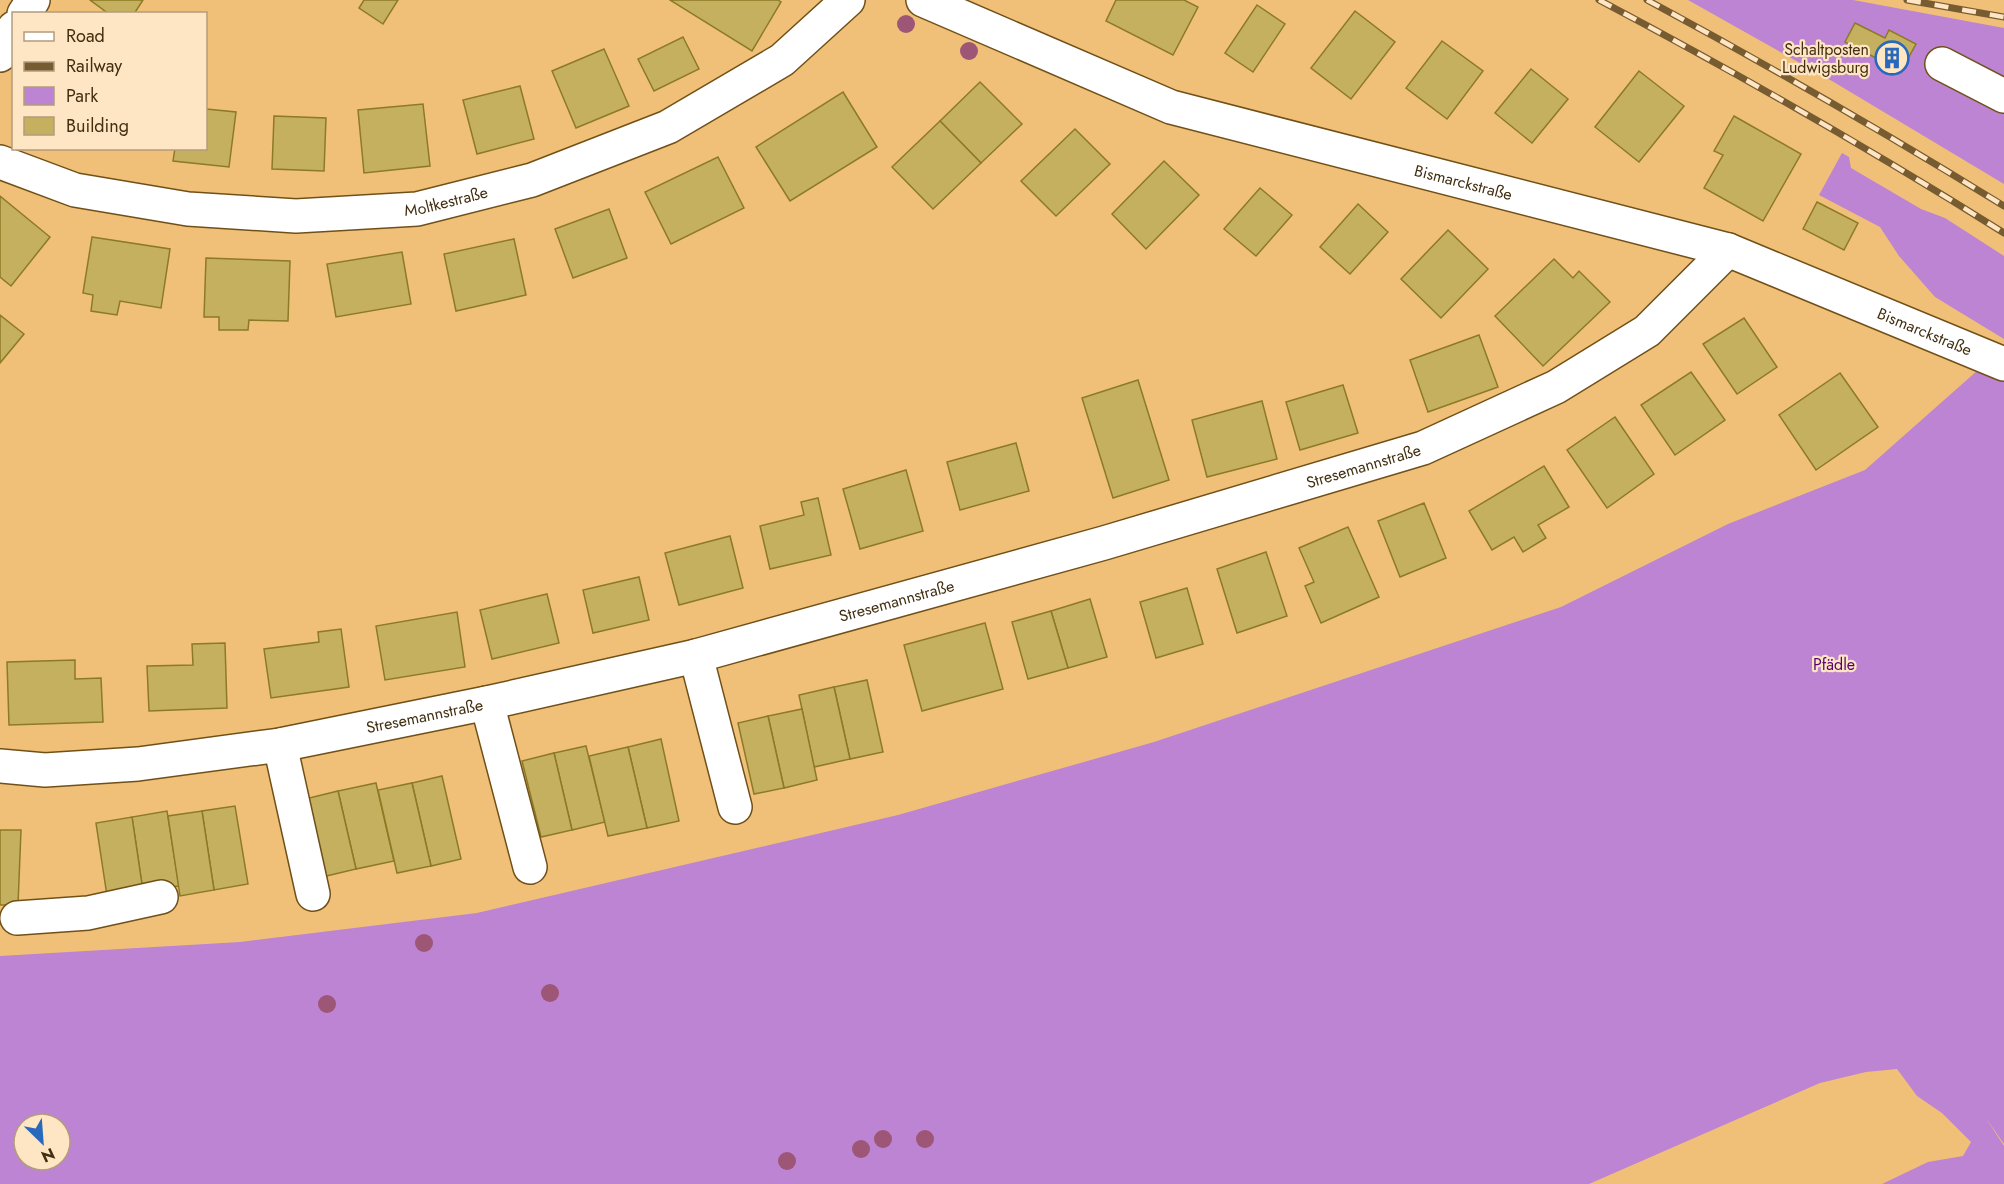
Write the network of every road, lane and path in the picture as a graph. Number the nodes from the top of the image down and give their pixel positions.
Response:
1 (848, 0) edge
2 (923, 0) edge
3 (12, 32) edge
4 (0, 56) edge
5 (1942, 64) dead end
6 (2004, 96) edge
7 (0, 162) edge
8 (1728, 250) junction
9 (2004, 364) edge
10 (696, 656) junction
11 (487, 703) junction
12 (280, 745) junction
13 (0, 766) edge
14 (735, 807) dead end
15 (530, 867) dead end
16 (313, 894) dead end
17 (161, 897) dead end
18 (17, 918) dead end

1 - 7 street, Moltkestraße
2 - 8 street, Bismarckstraße
3 - 4 street
5 - 6 street
8 - 9 street, Bismarckstraße
8 - 10 street, Stresemannstraße
10 - 11 street, Stresemannstraße
10 - 14 street
11 - 12 street, Stresemannstraße
11 - 15 street
12 - 13 street, Stresemannstraße
12 - 16 street
17 - 18 street

